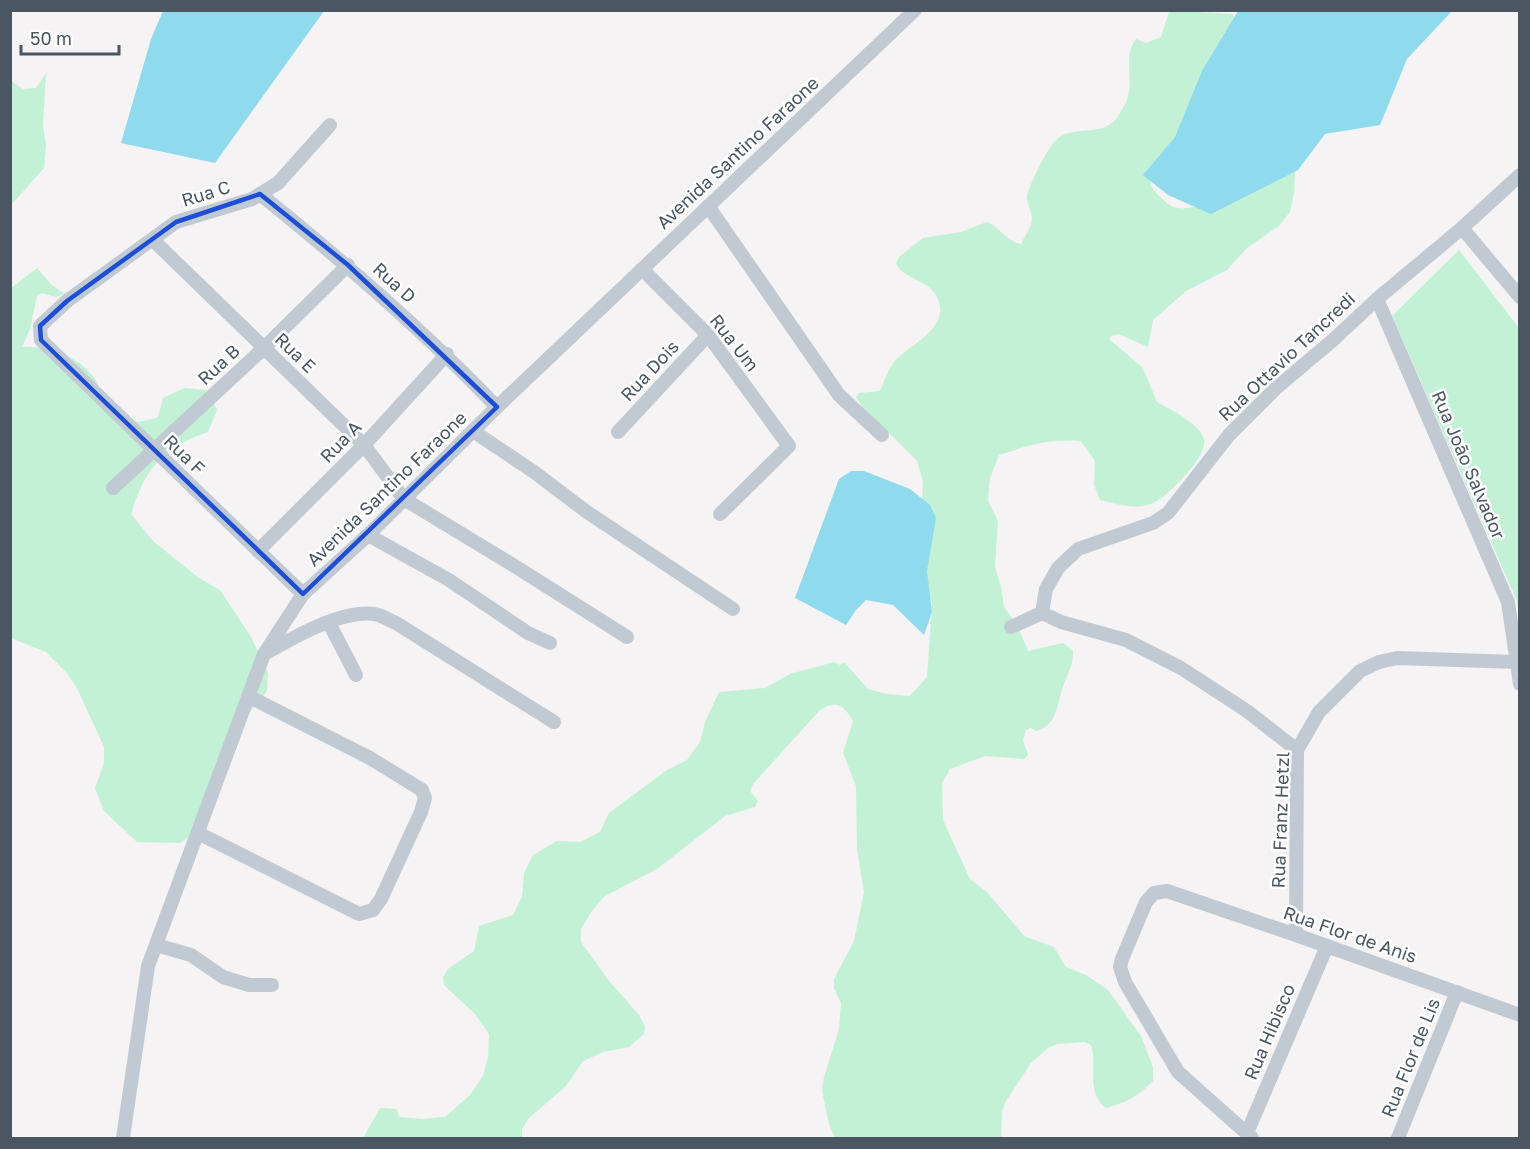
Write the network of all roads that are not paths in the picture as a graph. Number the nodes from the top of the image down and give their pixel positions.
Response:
1 (915, 10) edge
2 (330, 125) dead end
3 (1520, 175) edge
4 (260, 194) junction
5 (708, 206) junction
6 (1462, 228) junction
7 (153, 240) junction
8 (348, 265) junction
9 (642, 269) junction
10 (1520, 297) edge
11 (1377, 299) junction
12 (708, 335) junction
13 (41, 340) joint
14 (264, 348) junction
15 (447, 354) junction
16 (497, 407) junction
17 (473, 431) junction
18 (618, 432) dead end
19 (882, 435) dead end
20 (364, 445) junction
21 (154, 451) junction
22 (113, 488) dead end
23 (404, 499) junction
24 (720, 514) dead end
25 (368, 535) junction
26 (258, 551) junction
27 (303, 594) junction
28 (734, 609) dead end
29 (1042, 613) junction
30 (329, 622) junction
31 (1011, 627) dead end
32 (627, 637) dead end
33 (550, 643) dead end
34 (264, 654) junction
35 (1516, 662) junction
36 (356, 675) dead end
37 (1520, 684) edge
38 (250, 697) junction
39 (554, 722) dead end
40 (1297, 750) junction
41 (198, 833) junction
42 (1296, 934) junction
43 (156, 945) junction
44 (1327, 946) junction
45 (272, 985) dead end
46 (1457, 992) junction
47 (1520, 1015) edge
48 (1249, 1136) edge
49 (123, 1138) edge
50 (1398, 1138) edge

1 - 5 street, Avenida Santino Faraone
2 - 4 street, Rua C
3 - 6 street, Rua Ottavio Tancredi
4 - 7 street, Rua C
4 - 8 street, Rua D
5 - 9 street, Avenida Santino Faraone
5 - 19 street
6 - 10 street
6 - 11 street, Rua Ottavio Tancredi
7 - 13 street, Rua C
7 - 14 street, Rua E
8 - 14 street, Rua B
8 - 15 street, Rua D
9 - 12 street, Rua Um
9 - 16 street, Avenida Santino Faraone
11 - 29 street, Rua Ottavio Tancredi
11 - 35 street, Rua João Salvador
12 - 18 street, Rua Dois
12 - 24 street, Rua Um
13 - 21 street, Rua F
14 - 20 street, Rua E
14 - 21 street, Rua B
15 - 16 street, Rua D
15 - 20 street, Rua A
16 - 17 street, Avenida Santino Faraone
17 - 23 street, Avenida Santino Faraone
17 - 28 street
20 - 23 street, Rua E
20 - 26 street, Rua A
21 - 22 street, Rua B
21 - 26 street, Rua F
23 - 25 street, Avenida Santino Faraone
23 - 32 street
25 - 27 street, Avenida Santino Faraone
25 - 33 street
26 - 27 street, Rua F
27 - 34 street, Avenida Santino Faraone
29 - 31 street
29 - 40 street
30 - 34 street
30 - 36 street
30 - 39 street
34 - 38 street, Avenida Santino Faraone
35 - 37 street, Rua João Salvador
35 - 40 street, Rua Franz Hetzl
38 - 41 street, Avenida Santino Faraone
38 - 41 street
40 - 42 street, Rua Franz Hetzl
41 - 43 street, Avenida Santino Faraone
42 - 44 street, Rua Flor de Anis
42 - 48 street, Rua Flor de Anis
43 - 45 street
43 - 49 street, Avenida Santino Faraone
44 - 46 street, Rua Flor de Anis
44 - 48 street, Rua Hibisco
46 - 47 street, Rua Flor de Anis
46 - 50 street, Rua Flor de Lis

